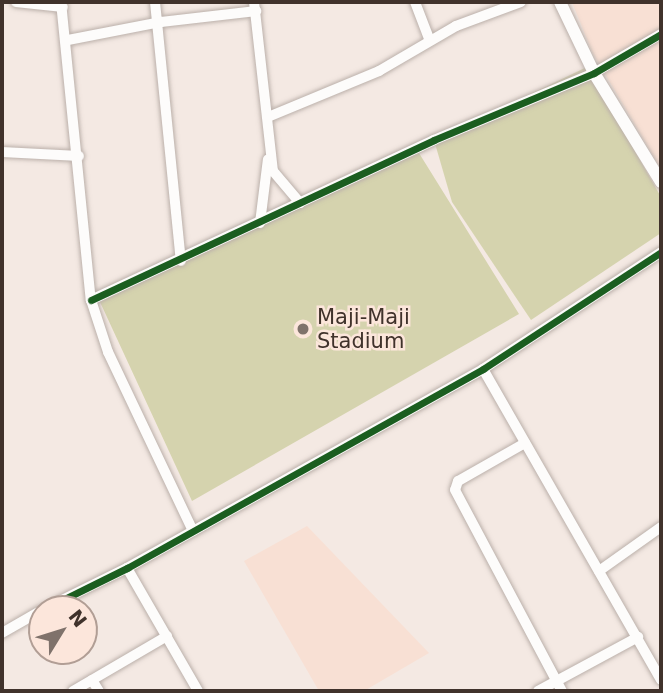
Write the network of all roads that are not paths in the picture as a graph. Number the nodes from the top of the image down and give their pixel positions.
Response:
1 (16, 2) edge
2 (155, 2) edge
3 (415, 2) edge
4 (521, 2) edge
5 (560, 2) edge
6 (62, 4) edge
7 (255, 6) edge
8 (161, 22) junction
9 (661, 34) edge
10 (429, 39) junction
11 (68, 40) junction
12 (594, 73) junction
13 (268, 117) junction
14 (3, 149) edge
15 (269, 152) junction
16 (79, 156) junction
17 (661, 182) edge
18 (300, 204) junction
19 (260, 223) junction
20 (661, 253) edge
21 (181, 261) junction
22 (91, 300) junction
23 (483, 369) junction
24 (525, 443) junction
25 (661, 527) edge
26 (193, 531) junction
27 (127, 568) junction
28 (599, 572) junction
29 (72, 595) edge
30 (28, 618) edge
31 (2, 633) edge
32 (167, 636) junction
33 (638, 637) junction
34 (92, 680) junction
35 (661, 680) edge
36 (559, 687) edge
37 (73, 691) edge
38 (99, 691) edge
39 (198, 691) edge
40 (538, 691) edge

1 - 6 street
2 - 8 street
3 - 10 street
4 - 10 street
5 - 12 street
6 - 11 street
7 - 8 street
7 - 13 street
8 - 11 street
8 - 21 street
9 - 12 street
10 - 13 street
11 - 16 street
12 - 17 street
12 - 18 street
13 - 15 street
14 - 16 street
15 - 18 street
15 - 19 street
16 - 22 street
18 - 19 street
19 - 21 street
20 - 23 street
21 - 22 street
22 - 26 street
23 - 24 street
23 - 26 street
24 - 28 street
24 - 36 street
25 - 28 street
26 - 27 street
27 - 29 street
27 - 32 street
28 - 33 street
30 - 31 street
32 - 34 street
32 - 39 street
33 - 35 street
33 - 36 street
34 - 37 street
34 - 38 street
36 - 40 street

